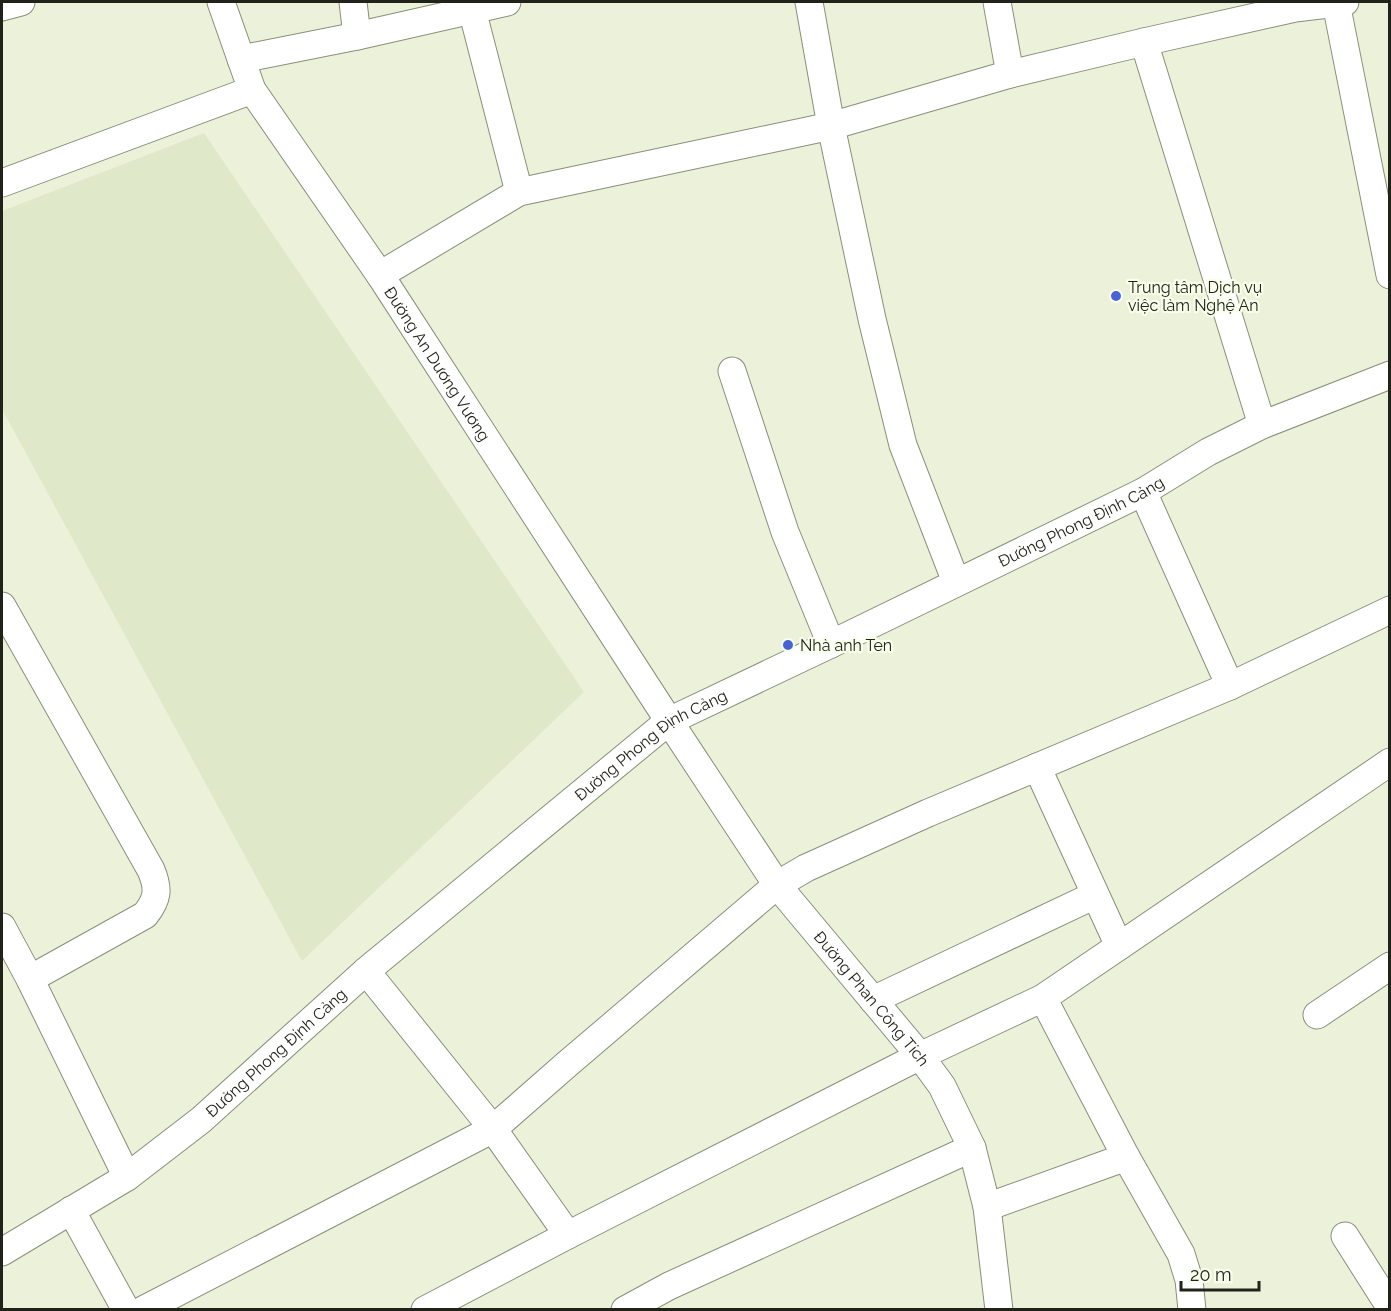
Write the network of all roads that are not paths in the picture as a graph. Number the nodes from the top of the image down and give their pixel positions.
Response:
1 (21, 2) edge
2 (221, 2) edge
3 (353, 2) edge
4 (507, 2) edge
5 (809, 2) edge
6 (997, 2) edge
7 (1340, 2) edge
8 (1295, 5) edge
9 (471, 6) edge
10 (2, 7) edge
11 (357, 36) junction
12 (1144, 42) junction
13 (241, 59) junction
14 (1010, 74) junction
15 (252, 90) junction
16 (831, 126) junction
17 (2, 183) edge
18 (519, 192) junction
19 (380, 275) junction
20 (1389, 275) edge
21 (732, 371) dead end
22 (1389, 375) edge
23 (1263, 425) junction
24 (1143, 492) junction
25 (956, 582) junction
26 (2, 610) edge
27 (1389, 610) edge
28 (831, 644) junction
29 (1230, 686) junction
30 (669, 721) junction
31 (1389, 762) edge
32 (1036, 767) junction
33 (777, 885) junction
34 (1095, 895) junction
35 (3, 934) edge
36 (1119, 946) junction
37 (1389, 966) edge
38 (366, 971) junction
39 (30, 979) junction
40 (1044, 998) junction
41 (873, 1000) junction
42 (1317, 1015) dead end
43 (920, 1056) junction
44 (493, 1129) junction
45 (972, 1148) junction
46 (1126, 1157) junction
47 (127, 1177) junction
48 (987, 1208) junction
49 (71, 1210) junction
50 (568, 1235) junction
51 (1346, 1236) dead end
52 (2, 1251) edge
53 (1389, 1307) edge
54 (126, 1310) edge
55 (143, 1310) edge
56 (425, 1310) edge
57 (625, 1310) edge
58 (999, 1310) edge
59 (1192, 1310) edge

1 - 10 street
2 - 13 street, Đường An Dương Vương
3 - 11 street
4 - 9 street
5 - 16 street
6 - 14 street
7 - 8 street
7 - 20 street
8 - 12 street
9 - 11 street
9 - 18 street
11 - 13 street
12 - 14 street
12 - 23 street
13 - 15 street, Đường An Dương Vương
14 - 16 street
15 - 17 street
15 - 19 street, Đường An Dương Vương
16 - 18 street
16 - 25 street
18 - 19 street
19 - 30 street, Đường An Dương Vương
21 - 28 street
22 - 23 street, Đường Phong Định Cảng
23 - 24 street, Đường Phong Định Cảng
24 - 25 street, Đường Phong Định Cảng
24 - 29 street
25 - 28 street, Đường Phong Định Cảng
26 - 39 street
27 - 29 street
28 - 30 street, Đường Phong Định Cảng
29 - 32 street
30 - 33 street, Đường Phan Công Tích
30 - 38 street, Đường Phong Định Cảng
31 - 36 street
32 - 33 street
32 - 34 street
33 - 41 street, Đường Phan Công Tích
33 - 44 street
34 - 36 street
34 - 41 street
35 - 39 street
36 - 40 street
37 - 42 street
38 - 44 street
38 - 47 street, Đường Phong Định Cảng
39 - 47 street
40 - 43 street
40 - 46 street
41 - 43 street, Đường Phan Công Tích
43 - 45 street, Đường Phan Công Tích
43 - 50 street
44 - 50 street
44 - 55 street
45 - 48 street, Đường Phan Công Tích
45 - 57 street
46 - 48 street
46 - 59 street
47 - 49 street, Đường Phong Định Cảng
48 - 58 street, Đường Phan Công Tích
49 - 52 street, Đường Phong Định Cảng
49 - 54 street
50 - 56 street
51 - 53 street

